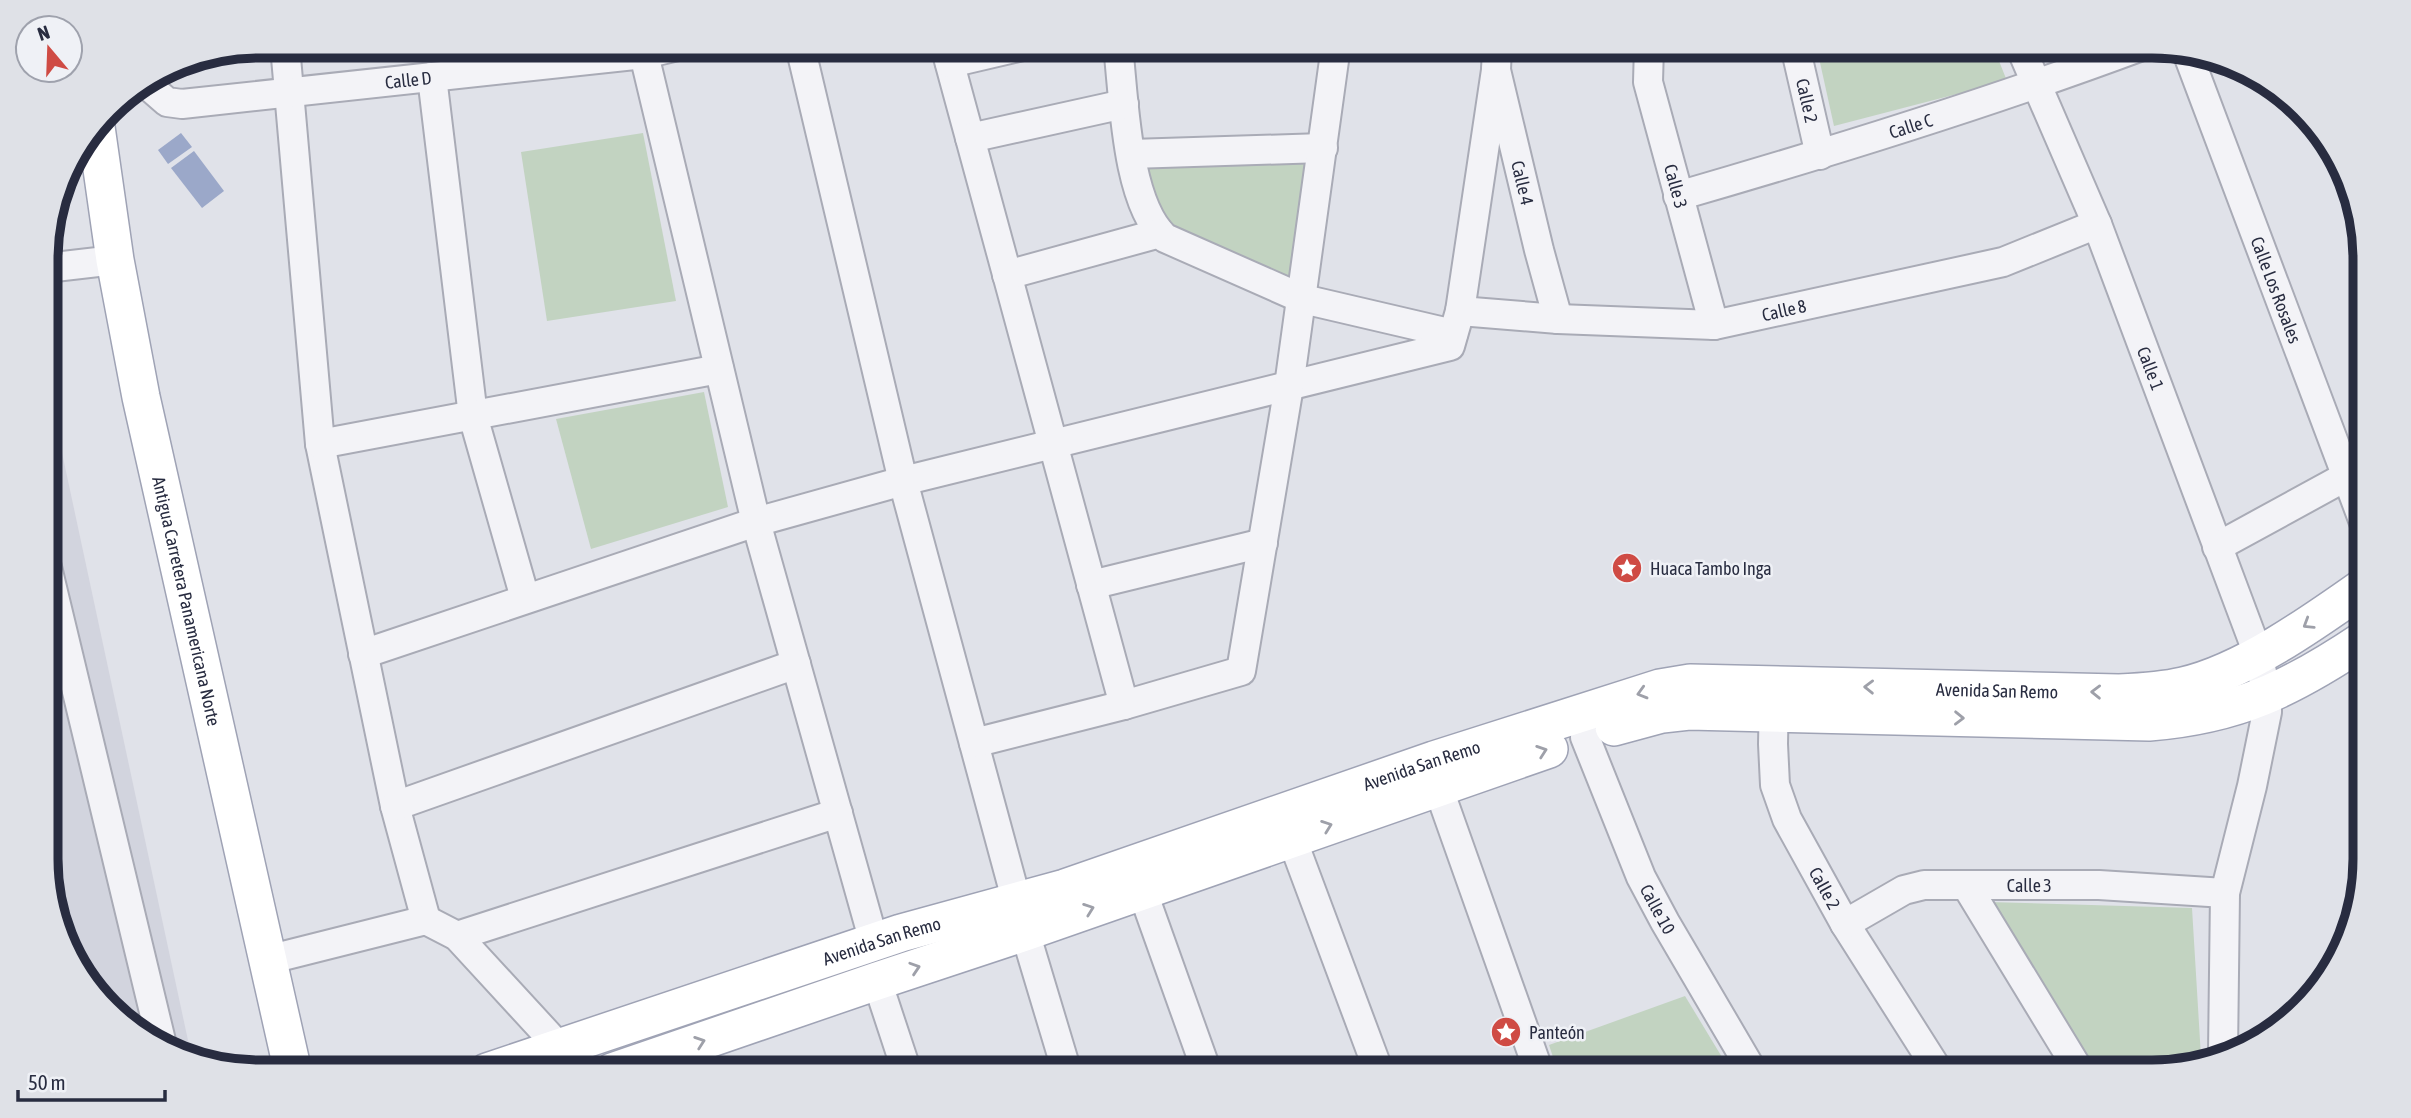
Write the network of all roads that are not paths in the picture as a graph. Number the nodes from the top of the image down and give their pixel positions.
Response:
1 (286, 58) edge
2 (580, 58) edge
3 (645, 58) edge
4 (803, 58) edge
5 (949, 58) edge
6 (1119, 58) edge
7 (1334, 58) edge
8 (1497, 58) edge
9 (1649, 58) edge
10 (1798, 58) edge
11 (2026, 58) edge
12 (2109, 58) edge
13 (2191, 62) edge
14 (432, 77) junction
15 (2036, 85) junction
16 (152, 89) edge
17 (288, 92) junction
18 (1125, 104) junction
19 (98, 138) edge
20 (970, 138) junction
21 (1323, 148) junction
22 (1131, 154) junction
23 (1820, 155) junction
24 (1678, 196) junction
25 (2097, 224) junction
26 (1160, 233) junction
27 (115, 260) junction
28 (58, 267) edge
29 (1007, 275) junction
30 (1303, 299) junction
31 (1558, 319) junction
32 (1457, 323) junction
33 (1714, 325) junction
34 (719, 369) junction
35 (1289, 386) junction
36 (473, 416) junction
37 (320, 444) junction
38 (1054, 445) junction
39 (2345, 477) junction
40 (903, 481) junction
41 (2353, 497) edge
42 (756, 522) junction
43 (1262, 543) junction
44 (2217, 547) junction
45 (1091, 585) junction
46 (525, 598) junction
47 (2353, 599) edge
48 (58, 613) edge
49 (2353, 647) edge
50 (363, 654) junction
51 (2258, 654) junction
52 (796, 664) junction
53 (2267, 695) junction
54 (1774, 699) junction
55 (1124, 705) junction
56 (1585, 737) junction
57 (974, 743) junction
58 (1438, 787) junction
59 (395, 806) junction
60 (838, 813) junction
61 (1292, 839) junction
62 (1966, 885) junction
63 (1142, 890) junction
64 (2225, 893) junction
65 (1021, 918) junction
66 (426, 920) junction
67 (1845, 924) junction
68 (457, 936) junction
69 (874, 942) junction
70 (267, 960) junction
71 (877, 981) junction
72 (159, 1034) edge
73 (2223, 1047) edge
74 (561, 1049) junction
75 (290, 1060) edge
76 (526, 1060) edge
77 (647, 1060) edge
78 (903, 1060) edge
79 (1063, 1060) edge
80 (1203, 1060) edge
81 (1375, 1060) edge
82 (1535, 1060) edge
83 (1747, 1060) edge
84 (1931, 1060) edge
85 (2073, 1060) edge

1 - 17 street
2 - 14 street, Calle D
3 - 34 street
4 - 40 street
5 - 20 street
6 - 18 street
7 - 21 street
8 - 31 street, Calle 4
8 - 32 street
9 - 24 street, Calle 3
10 - 23 street, Calle 2
11 - 15 street, Calle 1
12 - 15 street, Calle C
13 - 39 street, Calle Los Rosales
14 - 17 street, Calle D
14 - 36 street
15 - 23 street, Calle C
15 - 25 street, Calle 1
16 - 17 street, Calle D
17 - 37 street
18 - 20 street
18 - 22 street
19 - 27 main road, Antigua Carretera Panamericana Norte
20 - 29 street
21 - 22 street
21 - 30 street
22 - 26 street
23 - 24 street, Calle C
24 - 33 street, Calle 3
25 - 33 street, Calle 8
25 - 44 street, Calle 1
26 - 29 street
26 - 30 street, Calle 8
27 - 28 street
27 - 70 main road, Antigua Carretera Panamericana Norte
29 - 38 street
30 - 32 street, Calle 8
30 - 35 street
31 - 32 street, Calle 8
31 - 33 street, Calle 8
32 - 35 street
34 - 36 street
34 - 42 street
35 - 38 street
35 - 43 street
36 - 37 street
36 - 46 street
37 - 50 street
38 - 40 street
38 - 45 street
39 - 41 street, Calle Los Rosales
39 - 44 street
40 - 42 street
40 - 57 street
42 - 46 street
42 - 52 street
43 - 45 street
43 - 55 street
44 - 51 street, Calle 1
45 - 55 street
46 - 50 street
47 -> 51 main road, Avenida San Remo
48 - 72 street
49 - 53 main road, Avenida San Remo
50 - 59 street
51 - 53 street, Calle 1
51 -> 54 main road, Avenida San Remo
52 - 59 street
52 - 60 street
54 -> 53 main road, Avenida San Remo
53 - 64 street, Calle 1
54 - 56 main road, Avenida San Remo
54 -> 65 main road, Avenida San Remo
54 - 67 street, Calle 2
55 - 57 street
58 -> 56 main road, Avenida San Remo
56 - 83 street, Calle 10
57 - 65 street
61 -> 58 main road, Avenida San Remo
58 - 82 street
59 - 66 street
60 - 68 street
60 - 69 street
61 - 63 main road, Avenida San Remo
61 - 81 street
62 - 64 street, Calle 3
62 - 67 street, Calle 3
62 - 85 street
65 -> 63 main road, Avenida San Remo
63 - 80 street
64 - 73 street, Calle 1
65 - 69 main road, Avenida San Remo
71 -> 65 main road, Avenida San Remo
65 - 79 street
66 - 68 street
66 - 70 street
67 - 84 street, Calle 2
68 - 74 street
69 - 74 main road, Avenida San Remo
70 - 75 main road, Antigua Carretera Panamericana Norte
77 -> 71 main road, Avenida San Remo
71 - 78 street
74 - 76 main road, Avenida San Remo

